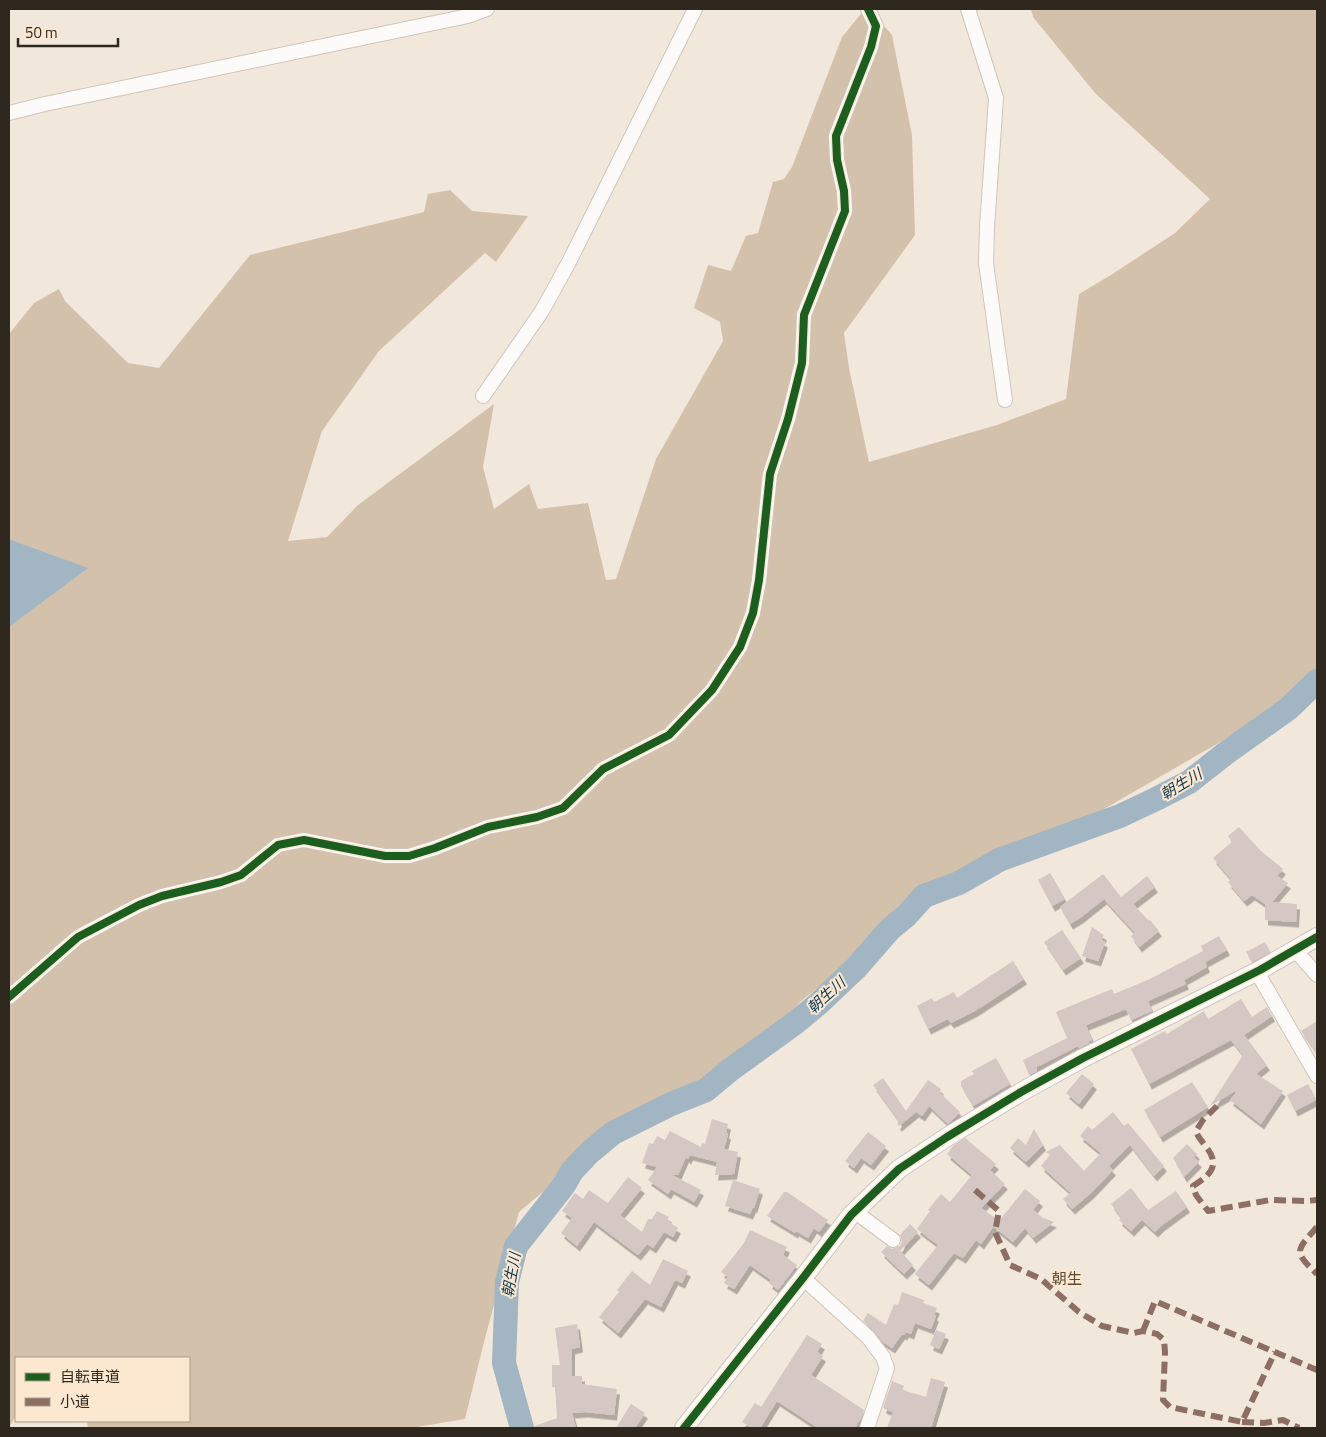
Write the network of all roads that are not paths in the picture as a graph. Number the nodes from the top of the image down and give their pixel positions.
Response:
1 (488, 9) edge
2 (695, 9) edge
3 (868, 9) edge
4 (968, 9) edge
5 (9, 113) edge
6 (483, 396) dead end
7 (1005, 400) dead end
8 (1317, 937) edge
9 (1296, 951) junction
10 (1257, 972) junction
11 (1317, 975) edge
12 (9, 997) edge
13 (1317, 1076) edge
14 (854, 1211) junction
15 (893, 1240) dead end
16 (803, 1278) junction
17 (684, 1428) edge
18 (868, 1428) edge

1 - 5 street
2 - 6 street
3 - 12 street
4 - 7 street
8 - 9 street
9 - 10 street
9 - 11 street
10 - 13 street
10 - 14 street
14 - 15 street
14 - 16 street
16 - 17 street
16 - 18 street

